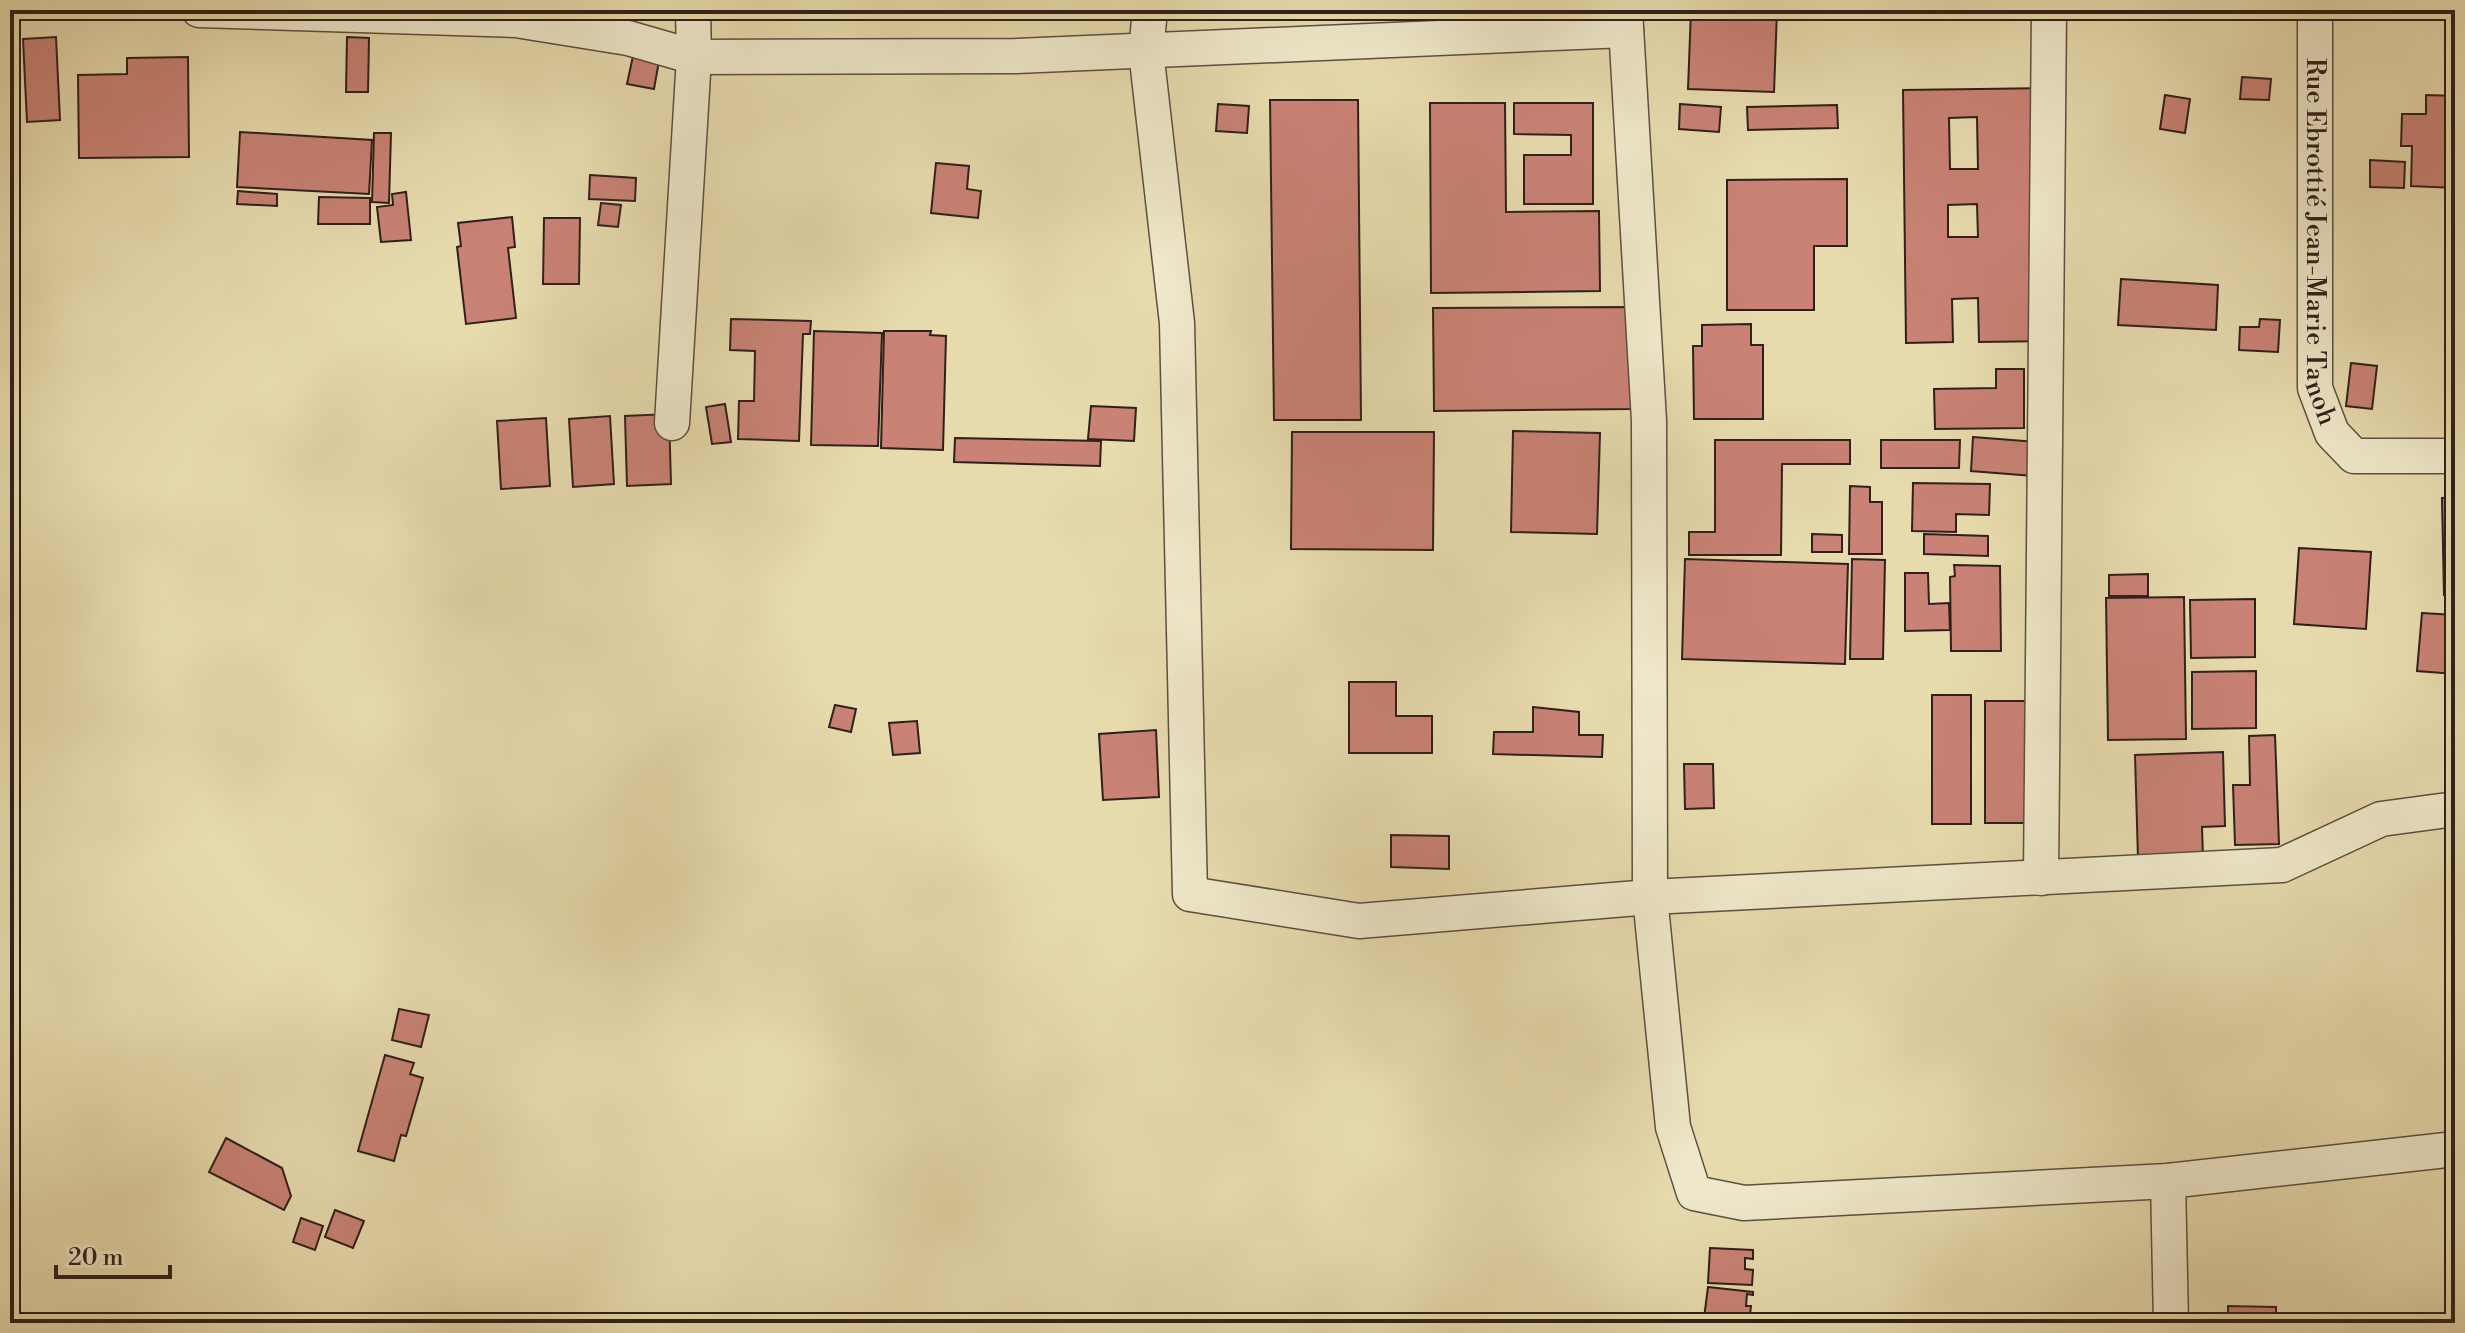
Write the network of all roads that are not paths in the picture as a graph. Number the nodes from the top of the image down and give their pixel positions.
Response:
1 (693, 10) edge
2 (1150, 10) edge
3 (2049, 10) edge
4 (2315, 10) edge
5 (221, 11) edge
6 (1626, 20) edge
7 (1146, 51) junction
8 (694, 57) junction
9 (672, 423) dead end
10 (2455, 456) edge
11 (2455, 809) edge
12 (2041, 878) junction
13 (1650, 897) junction
14 (2455, 1149) edge
15 (2168, 1181) junction
16 (2171, 1323) edge

1 - 8 street
2 - 7 street
3 - 12 street
4 - 10 street, Rue Ebrottié Jean-Marie Tanoh
5 - 8 street
6 - 7 street
6 - 13 street
7 - 8 street
7 - 13 street
8 - 9 street
11 - 12 street
12 - 13 street
13 - 15 street
14 - 15 street
15 - 16 street

